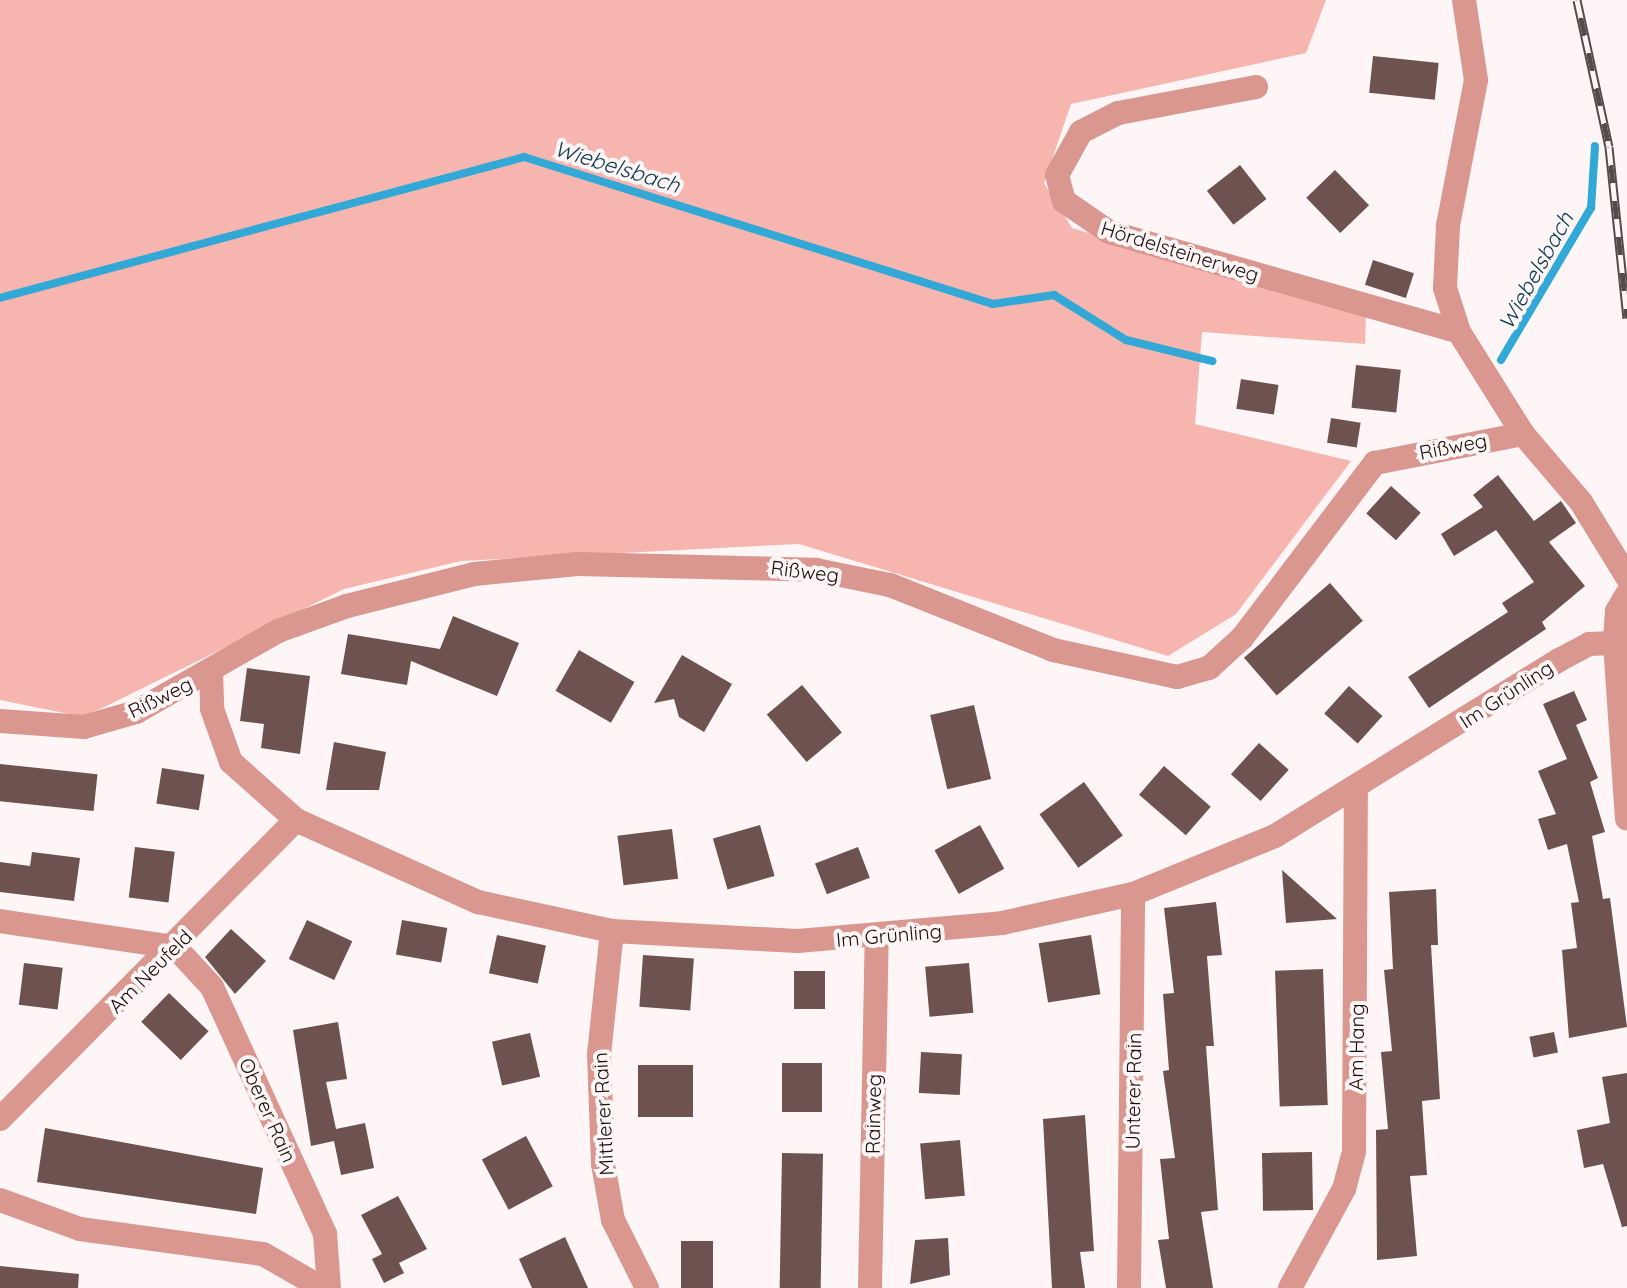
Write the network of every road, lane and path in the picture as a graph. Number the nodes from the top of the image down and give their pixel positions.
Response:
1 (1464, 0) edge
2 (1256, 87) dead end
3 (1459, 332) junction
4 (1523, 434) junction
5 (1627, 577) edge
6 (1627, 594) edge
7 (1615, 643) junction
8 (211, 672) junction
9 (0, 721) edge
10 (1356, 791) junction
11 (1627, 819) edge
12 (296, 820) junction
13 (1133, 894) junction
14 (0, 921) edge
15 (612, 931) junction
16 (877, 939) junction
17 (175, 947) junction
18 (0, 1119) edge
19 (0, 1200) edge
20 (322, 1288) edge
21 (329, 1288) edge
22 (647, 1288) edge
23 (870, 1288) edge
24 (1129, 1288) edge
25 (1290, 1288) edge

1 - 3 street
2 - 3 street, Hördelsteinerweg
3 - 4 street
4 - 5 street
4 - 8 street, Rißweg
6 - 7 street
7 - 10 street, Im Grünling
7 - 11 street
8 - 9 street, Rißweg
8 - 12 street, Im Grünling
10 - 13 street, Im Grünling
10 - 25 street, Am Hang
12 - 15 street, Im Grünling
12 - 17 street, Am Neufeld
13 - 16 street, Im Grünling
13 - 24 street, Unterer Rain
14 - 17 street
15 - 16 street, Im Grünling
15 - 22 street, Mittlerer Rain
16 - 23 street, Rainweg
17 - 18 street, Am Neufeld
17 - 21 street, Oberer Rain
19 - 20 street

